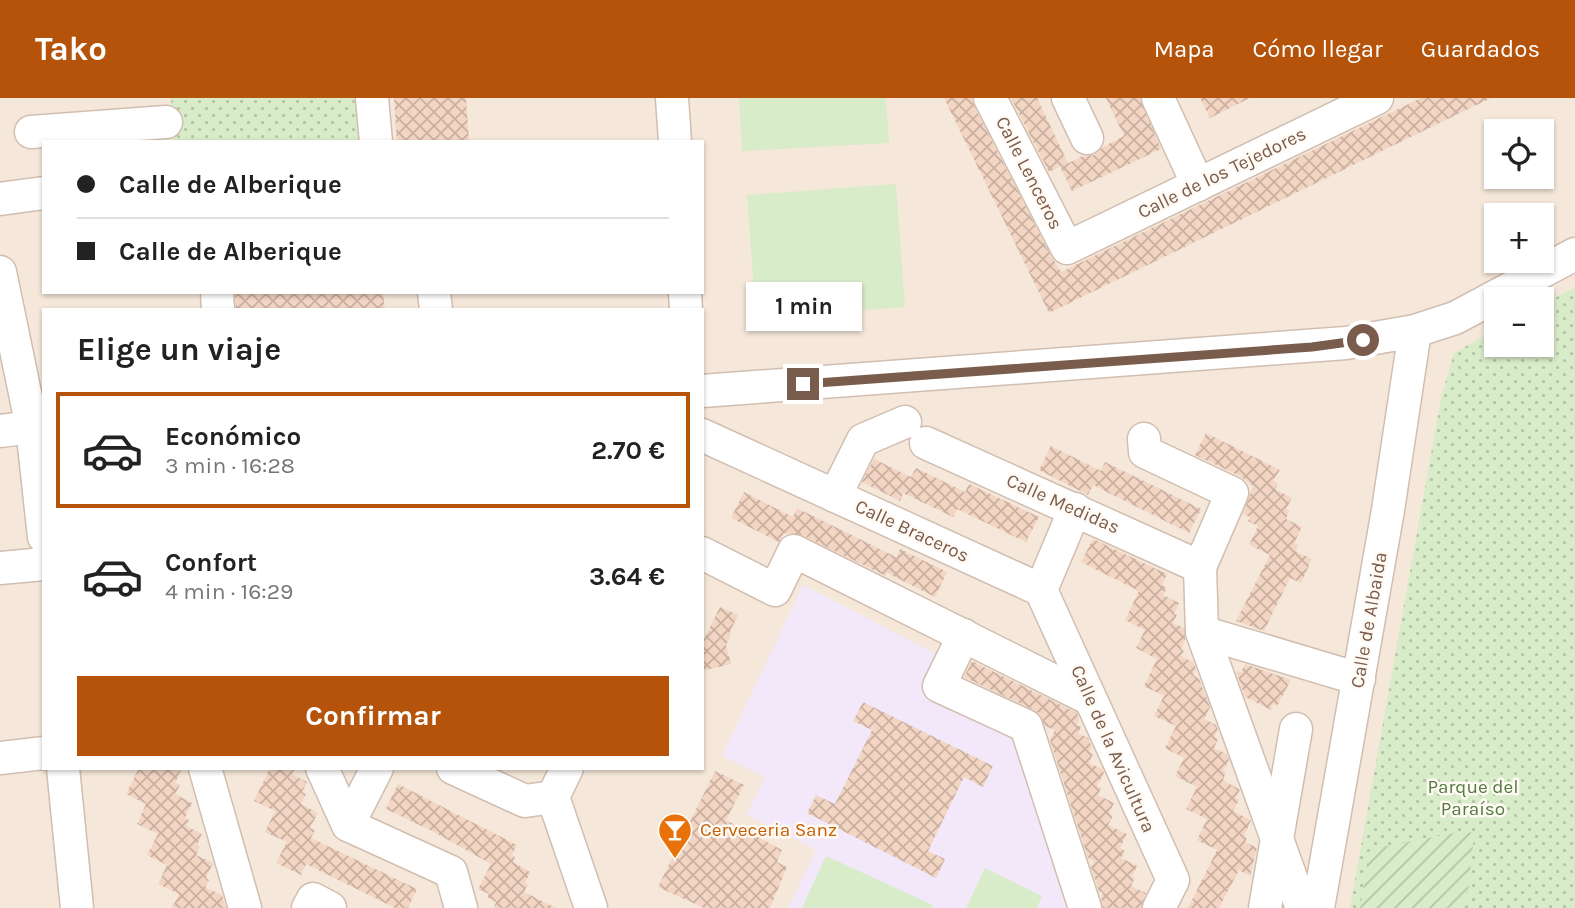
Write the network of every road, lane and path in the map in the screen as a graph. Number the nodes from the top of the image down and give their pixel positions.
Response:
1 (372, 98) edge
2 (672, 98) edge
3 (990, 98) edge
4 (1068, 98) edge
5 (1158, 98) edge
6 (1377, 98) edge
7 (1338, 106) edge
8 (166, 121) edge
9 (31, 132) dead end
10 (1087, 138) dead end
11 (376, 140) edge
12 (675, 140) edge
13 (1198, 184) junction
14 (42, 193) edge
15 (0, 199) edge
16 (1067, 248) joint
17 (1575, 254) edge
18 (0, 272) edge
19 (1415, 331) junction
20 (6, 336) edge
21 (704, 391) edge
22 (0, 431) edge
23 (36, 436) edge
24 (704, 436) edge
25 (1143, 439) dead end
26 (835, 496) junction
27 (1075, 509) junction
28 (42, 512) edge
29 (704, 554) edge
30 (42, 564) edge
31 (1200, 567) junction
32 (0, 569) edge
33 (1041, 590) junction
34 (1202, 632) junction
35 (964, 635) junction
36 (1359, 679) junction
37 (1090, 699) junction
38 (1296, 729) dead end
39 (42, 753) edge
40 (0, 758) edge
41 (63, 770) edge
42 (206, 770) edge
43 (323, 770) edge
44 (376, 770) edge
45 (457, 770) edge
46 (566, 770) edge
47 (553, 797) junction
48 (348, 825) junction
49 (1278, 841) junction
50 (77, 908) edge
51 (245, 908) edge
52 (308, 908) edge
53 (330, 908) edge
54 (461, 908) edge
55 (591, 908) edge
56 (1085, 908) edge
57 (1159, 908) edge
58 (1265, 908) edge
59 (1302, 908) edge
60 (1318, 908) edge

1 - 11 street
2 - 12 street
3 - 16 street, Calle Lenceros
4 - 10 street
5 - 13 street
6 - 7 street, Calle de los Tejedores
7 - 13 street, Calle de los Tejedores
8 - 9 street
13 - 16 street, Calle de los Tejedores
14 - 15 street
17 - 19 street
18 - 20 street
19 - 21 street
19 - 36 street, Calle de Albaida
20 - 23 street
22 - 23 street
23 - 28 street
24 - 26 street, Calle Braceros
25 - 31 street
26 - 27 street, Calle Medidas
26 - 33 street, Calle Braceros
27 - 31 street, Calle Medidas
27 - 33 street
29 - 35 street
30 - 32 street
31 - 34 street
33 - 37 street, Calle de la Avicultura
34 - 36 street
34 - 49 street
35 - 37 street
35 - 56 street
36 - 60 street, Calle de Albaida
37 - 57 street, Calle de la Avicultura
38 - 49 street
39 - 40 street
41 - 50 street
42 - 51 street
43 - 48 street
44 - 48 street
45 - 47 street
46 - 47 street
47 - 55 street
48 - 54 street
49 - 58 street
49 - 59 street
52 - 53 street

